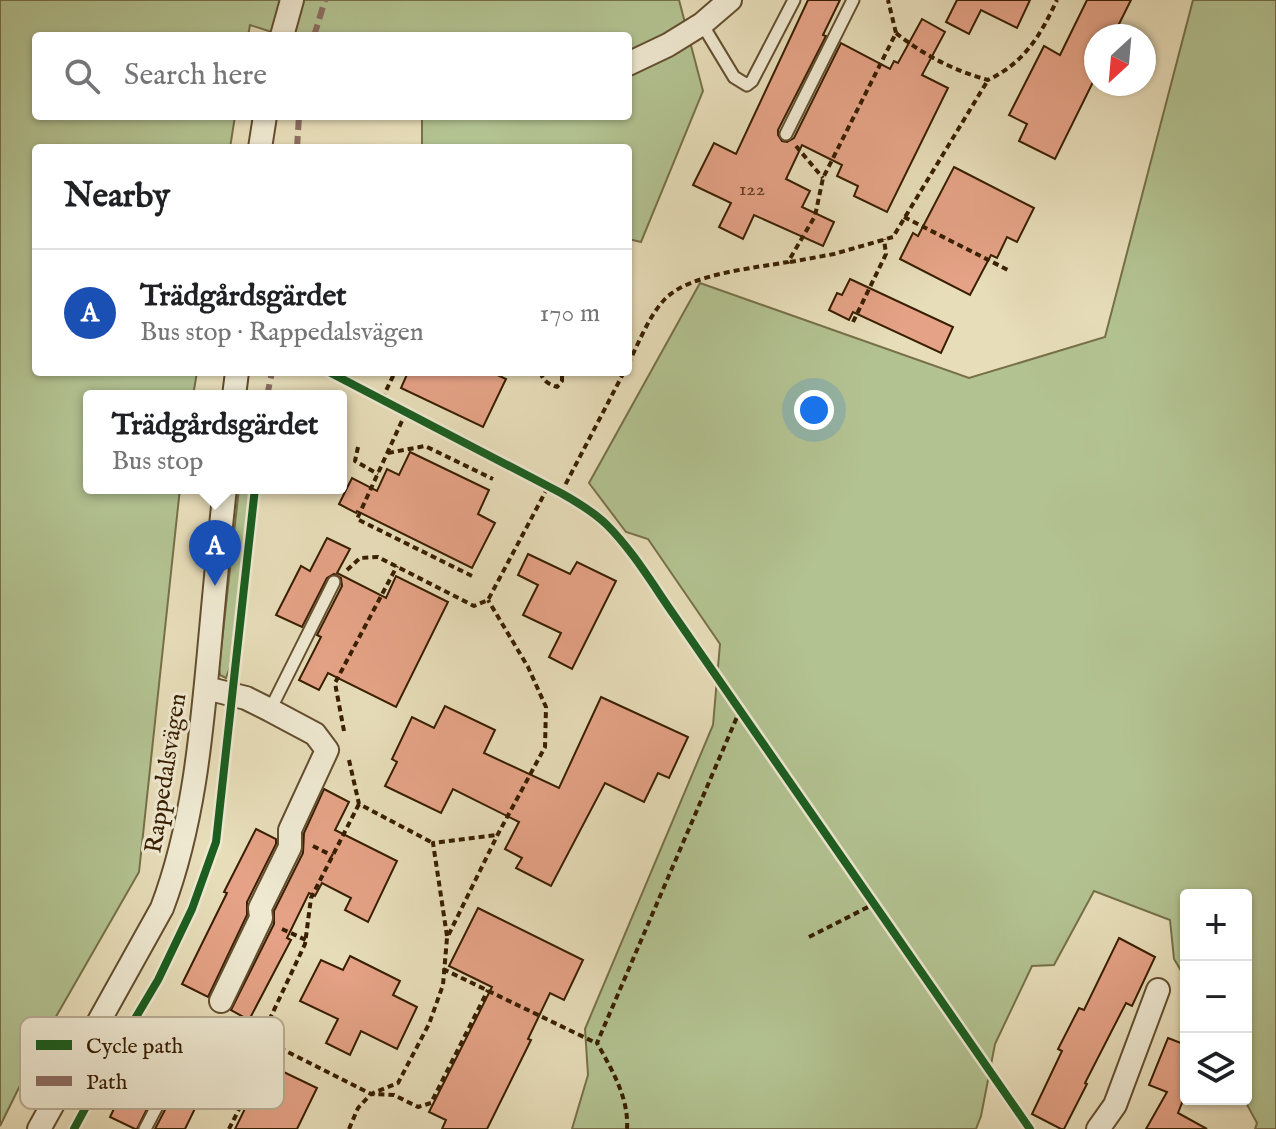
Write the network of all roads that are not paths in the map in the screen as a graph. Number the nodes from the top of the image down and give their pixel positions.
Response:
1 (292, 0) edge
2 (730, 0) edge
3 (794, 0) edge
4 (853, 0) edge
5 (702, 24) junction
6 (283, 32) edge
7 (632, 62) edge
8 (264, 120) edge
9 (786, 134) road end
10 (261, 144) edge
11 (224, 494) edge
12 (334, 582) road end
13 (206, 688) junction
14 (270, 710) junction
15 (1158, 990) dead end
16 (221, 1001) dead end
17 (101, 1017) edge
18 (50, 1109) edge
19 (156, 1109) edge
20 (39, 1129) edge
21 (145, 1129) edge
22 (1098, 1129) edge

1 - 6 street
2 - 5 street
3 - 5 lane
4 - 9 lane
5 - 7 street
8 - 10 street
11 - 13 street, Rappedalsvägen
12 - 14 lane
13 - 14 street
13 - 17 street, Rappedalsvägen
14 - 16 street
15 - 22 street
18 - 20 street, Rappedalsvägen
19 - 21 lane

